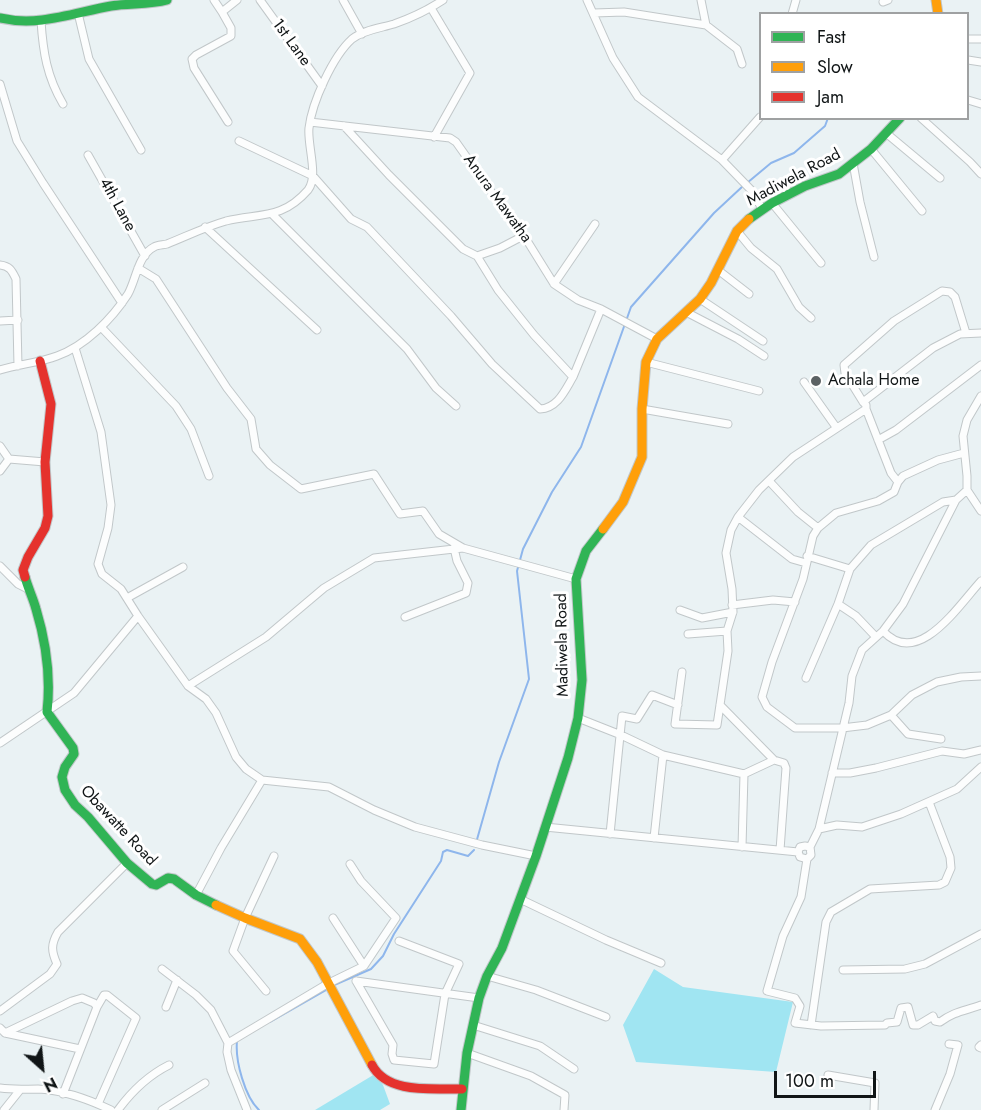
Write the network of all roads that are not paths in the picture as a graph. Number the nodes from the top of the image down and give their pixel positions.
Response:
1 (167, 0) edge
2 (214, 0) edge
3 (237, 0) edge
4 (260, 0) edge
5 (343, 0) edge
6 (443, 0) edge
7 (587, 0) edge
8 (701, 0) edge
9 (95, 4) edge
10 (431, 8) junction
11 (222, 12) junction
12 (78, 13) junction
13 (594, 13) junction
14 (0, 18) edge
15 (41, 21) junction
16 (706, 25) junction
17 (362, 34) junction
18 (742, 64) dead end
19 (0, 84) edge
20 (322, 86) junction
21 (63, 104) dead end
22 (759, 118) edge
23 (898, 120) edge
24 (923, 120) edge
25 (228, 122) dead end
26 (310, 122) junction
27 (344, 126) junction
28 (886, 133) junction
29 (434, 137) junction
30 (239, 141) dead end
31 (871, 149) junction
32 (141, 150) dead end
33 (88, 155) dead end
34 (722, 160) junction
35 (853, 163) junction
36 (981, 174) edge
37 (313, 176) junction
38 (940, 178) dead end
39 (772, 203) junction
40 (762, 209) junction
41 (922, 212) dead end
42 (273, 215) junction
43 (595, 224) dead end
44 (205, 227) junction
45 (737, 231) junction
46 (525, 235) junction
47 (145, 256) junction
48 (477, 256) junction
49 (874, 257) dead end
50 (820, 263) dead end
51 (0, 266) edge
52 (138, 268) junction
53 (718, 270) junction
54 (554, 284) junction
55 (749, 294) dead end
56 (700, 299) junction
57 (122, 303) junction
58 (601, 309) junction
59 (686, 312) junction
60 (812, 318) dead end
61 (18, 320) junction
62 (0, 321) edge
63 (100, 327) junction
64 (317, 330) dead end
65 (966, 333) junction
66 (981, 333) edge
67 (657, 339) junction
68 (764, 341) dead end
69 (75, 348) junction
70 (764, 356) dead end
71 (40, 361) junction
72 (646, 362) junction
73 (981, 365) edge
74 (18, 366) junction
75 (1, 369) edge
76 (573, 377) junction
77 (804, 382) dead end
78 (759, 392) dead end
79 (981, 396) edge
80 (864, 405) junction
81 (456, 406) dead end
82 (642, 409) junction
83 (728, 424) dead end
84 (836, 428) junction
85 (878, 440) junction
86 (0, 446) edge
87 (964, 453) junction
88 (9, 459) junction
89 (45, 462) junction
90 (0, 471) edge
91 (209, 476) dead end
92 (770, 482) junction
93 (897, 482) junction
94 (967, 489) junction
95 (956, 500) junction
96 (981, 511) edge
97 (738, 517) junction
98 (818, 528) junction
99 (454, 548) junction
100 (463, 548) junction
101 (806, 560) junction
102 (0, 566) edge
103 (183, 567) dead end
104 (850, 568) junction
105 (576, 579) junction
106 (981, 581) edge
107 (28, 589) junction
108 (127, 598) junction
109 (795, 602) junction
110 (838, 604) junction
111 (732, 609) junction
112 (680, 610) dead end
113 (138, 616) junction
114 (405, 617) dead end
115 (728, 631) junction
116 (883, 631) junction
117 (688, 634) dead end
118 (876, 637) junction
119 (682, 672) dead end
120 (981, 676) edge
121 (806, 678) dead end
122 (188, 686) junction
123 (678, 705) junction
124 (720, 705) junction
125 (47, 712) junction
126 (891, 715) junction
127 (578, 718) junction
128 (842, 728) junction
129 (621, 735) junction
130 (1, 740) edge
131 (941, 740) dead end
132 (981, 750) edge
133 (663, 755) junction
134 (774, 760) junction
135 (981, 767) edge
136 (832, 773) junction
137 (744, 774) junction
138 (262, 780) junction
139 (929, 802) junction
140 (545, 827) junction
141 (819, 828) junction
142 (610, 834) junction
143 (654, 838) junction
144 (742, 847) junction
145 (810, 847) junction
146 (780, 850) junction
147 (798, 852) junction
148 (274, 856) dead end
149 (536, 856) junction
150 (807, 859) junction
151 (127, 863) junction
152 (350, 864) dead end
153 (196, 895) junction
154 (520, 899) junction
155 (245, 918) junction
156 (333, 918) dead end
157 (981, 934) edge
158 (399, 941) dead end
159 (661, 963) dead end
160 (364, 966) junction
161 (162, 969) dead end
162 (843, 970) dead end
163 (487, 976) junction
164 (177, 980) junction
165 (329, 986) junction
166 (266, 991) dead end
167 (445, 994) junction
168 (479, 998) junction
169 (981, 1005) edge
170 (97, 1007) junction
171 (166, 1007) dead end
172 (0, 1011) edge
173 (606, 1017) dead end
174 (473, 1025) junction
175 (811, 1025) junction
176 (3, 1031) edge
177 (228, 1043) junction
178 (949, 1044) dead end
179 (80, 1049) junction
180 (466, 1053) junction
181 (169, 1065) dead end
182 (574, 1069) dead end
183 (828, 1075) dead end
184 (205, 1083) dead end
185 (0, 1088) edge
186 (462, 1089) junction
187 (20, 1090) junction
188 (63, 1094) junction
189 (98, 1104) junction
190 (4, 1110) edge
191 (111, 1110) edge
192 (118, 1110) edge
193 (162, 1110) edge
194 (248, 1110) edge
195 (460, 1110) edge
196 (564, 1110) edge
197 (874, 1110) edge
198 (935, 1110) edge

1 - 9 main road
2 - 11 street
3 - 11 street
4 - 20 street, 1st Lane
5 - 17 street
6 - 10 street
7 - 13 street
8 - 16 street
9 - 12 main road
10 - 17 street
10 - 29 street
11 - 25 street
12 - 15 main road
12 - 32 street
13 - 16 street
13 - 34 street
14 - 15 main road
15 - 21 street
16 - 18 street
17 - 20 street
19 - 57 street
20 - 26 street
22 - 34 street
23 - 28 main road, Madiwela Road
24 - 36 street
26 - 27 street, Anura Mawatha
26 - 37 street
27 - 29 street, Anura Mawatha
27 - 48 street
28 - 31 main road, Madiwela Road
28 - 38 street
29 - 46 street, Anura Mawatha
30 - 37 street
31 - 35 main road, Madiwela Road
31 - 41 street
33 - 47 street, 4th Lane
34 - 40 street
35 - 39 main road, Madiwela Road
35 - 49 street
37 - 42 street
37 - 76 street
39 - 40 main road, Madiwela Road
39 - 50 street
40 - 45 main road, Madiwela Road
42 - 44 street
42 - 81 street
43 - 54 street
44 - 47 street
44 - 64 street
45 - 53 main road, Madiwela Road
45 - 60 street
46 - 48 street
46 - 54 street, Anura Mawatha
47 - 52 street
48 - 76 street
51 - 61 street
52 - 57 street
52 - 100 street
53 - 55 street
53 - 56 main road, Madiwela Road
54 - 58 street, Anura Mawatha
56 - 59 main road, Madiwela Road
56 - 68 street
57 - 63 street
58 - 67 street, Anura Mawatha
58 - 76 street
59 - 67 main road, Madiwela Road
59 - 70 street
61 - 62 street
61 - 74 street
63 - 69 street
63 - 91 street
65 - 66 street
65 - 80 street
65 - 80 street
67 - 72 main road, Madiwela Road
69 - 71 street
69 - 108 street
71 - 74 street
71 - 89 main road
72 - 78 street
72 - 82 main road, Madiwela Road
73 - 85 street
74 - 75 street
77 - 84 street
79 - 87 street
80 - 84 street
80 - 85 street
82 - 83 street
82 - 105 main road, Madiwela Road
84 - 92 street
85 - 93 street
86 - 88 street
87 - 93 street
87 - 94 street
88 - 89 street
88 - 90 street
89 - 107 main road
92 - 97 street
92 - 98 street
93 - 98 street
94 - 95 street
94 - 96 street
95 - 104 street
95 - 116 street
97 - 101 street
97 - 111 street
98 - 101 street
99 - 100 street
99 - 114 street
99 - 122 street
100 - 105 street
101 - 104 street
101 - 109 street
102 - 107 street
103 - 108 street
104 - 110 street
105 - 127 main road, Madiwela Road
106 - 116 street
107 - 125 main road
108 - 113 street
109 - 111 street
109 - 128 street
110 - 118 street
110 - 121 street
111 - 112 street
111 - 115 street
113 - 122 street
113 - 125 street
115 - 117 street
115 - 124 street
116 - 118 street
118 - 128 street
119 - 123 street
120 - 126 street
122 - 138 street
123 - 124 street
123 - 129 street
124 - 134 street
125 - 130 street
125 - 151 main road, Obawatte Road
126 - 128 street
126 - 131 street
127 - 129 street
127 - 140 main road, Madiwela Road
128 - 136 street
129 - 133 street
129 - 142 street
132 - 136 street
133 - 137 street
133 - 143 street
134 - 137 street
134 - 146 street
135 - 139 street
136 - 141 street
137 - 144 street
138 - 149 street
138 - 153 street
139 - 141 street
139 - 175 street
140 - 142 street
140 - 149 main road, Madiwela Road
141 - 145 street
142 - 143 street
143 - 144 street
144 - 146 street
145 - 147 street
145 - 150 street
146 - 147 street
147 - 150 street
148 - 155 street
149 - 154 main road, Madiwela Road
150 - 175 street
151 - 153 main road, Obawatte Road
151 - 172 street
152 - 160 street
153 - 155 main road
154 - 159 street
154 - 163 main road, Madiwela Road
155 - 165 main road
155 - 166 street
156 - 160 street
157 - 162 street
158 - 167 street
160 - 165 street
161 - 164 street
163 - 168 main road, Madiwela Road
163 - 173 street
164 - 171 street
164 - 177 street
165 - 177 street
165 - 186 main road
167 - 167 street
167 - 168 street
168 - 174 main road, Madiwela Road
169 - 175 street
170 - 176 street
170 - 179 street
170 - 189 street
174 - 180 main road, Madiwela Road
174 - 182 street
176 - 179 street
177 - 194 street
178 - 198 street
179 - 188 street
180 - 186 main road, Madiwela Road
180 - 196 street
181 - 192 street
183 - 197 street
184 - 193 street
185 - 187 street
186 - 195 main road, Madiwela Road
187 - 188 street
187 - 190 street
188 - 189 street
189 - 191 street

